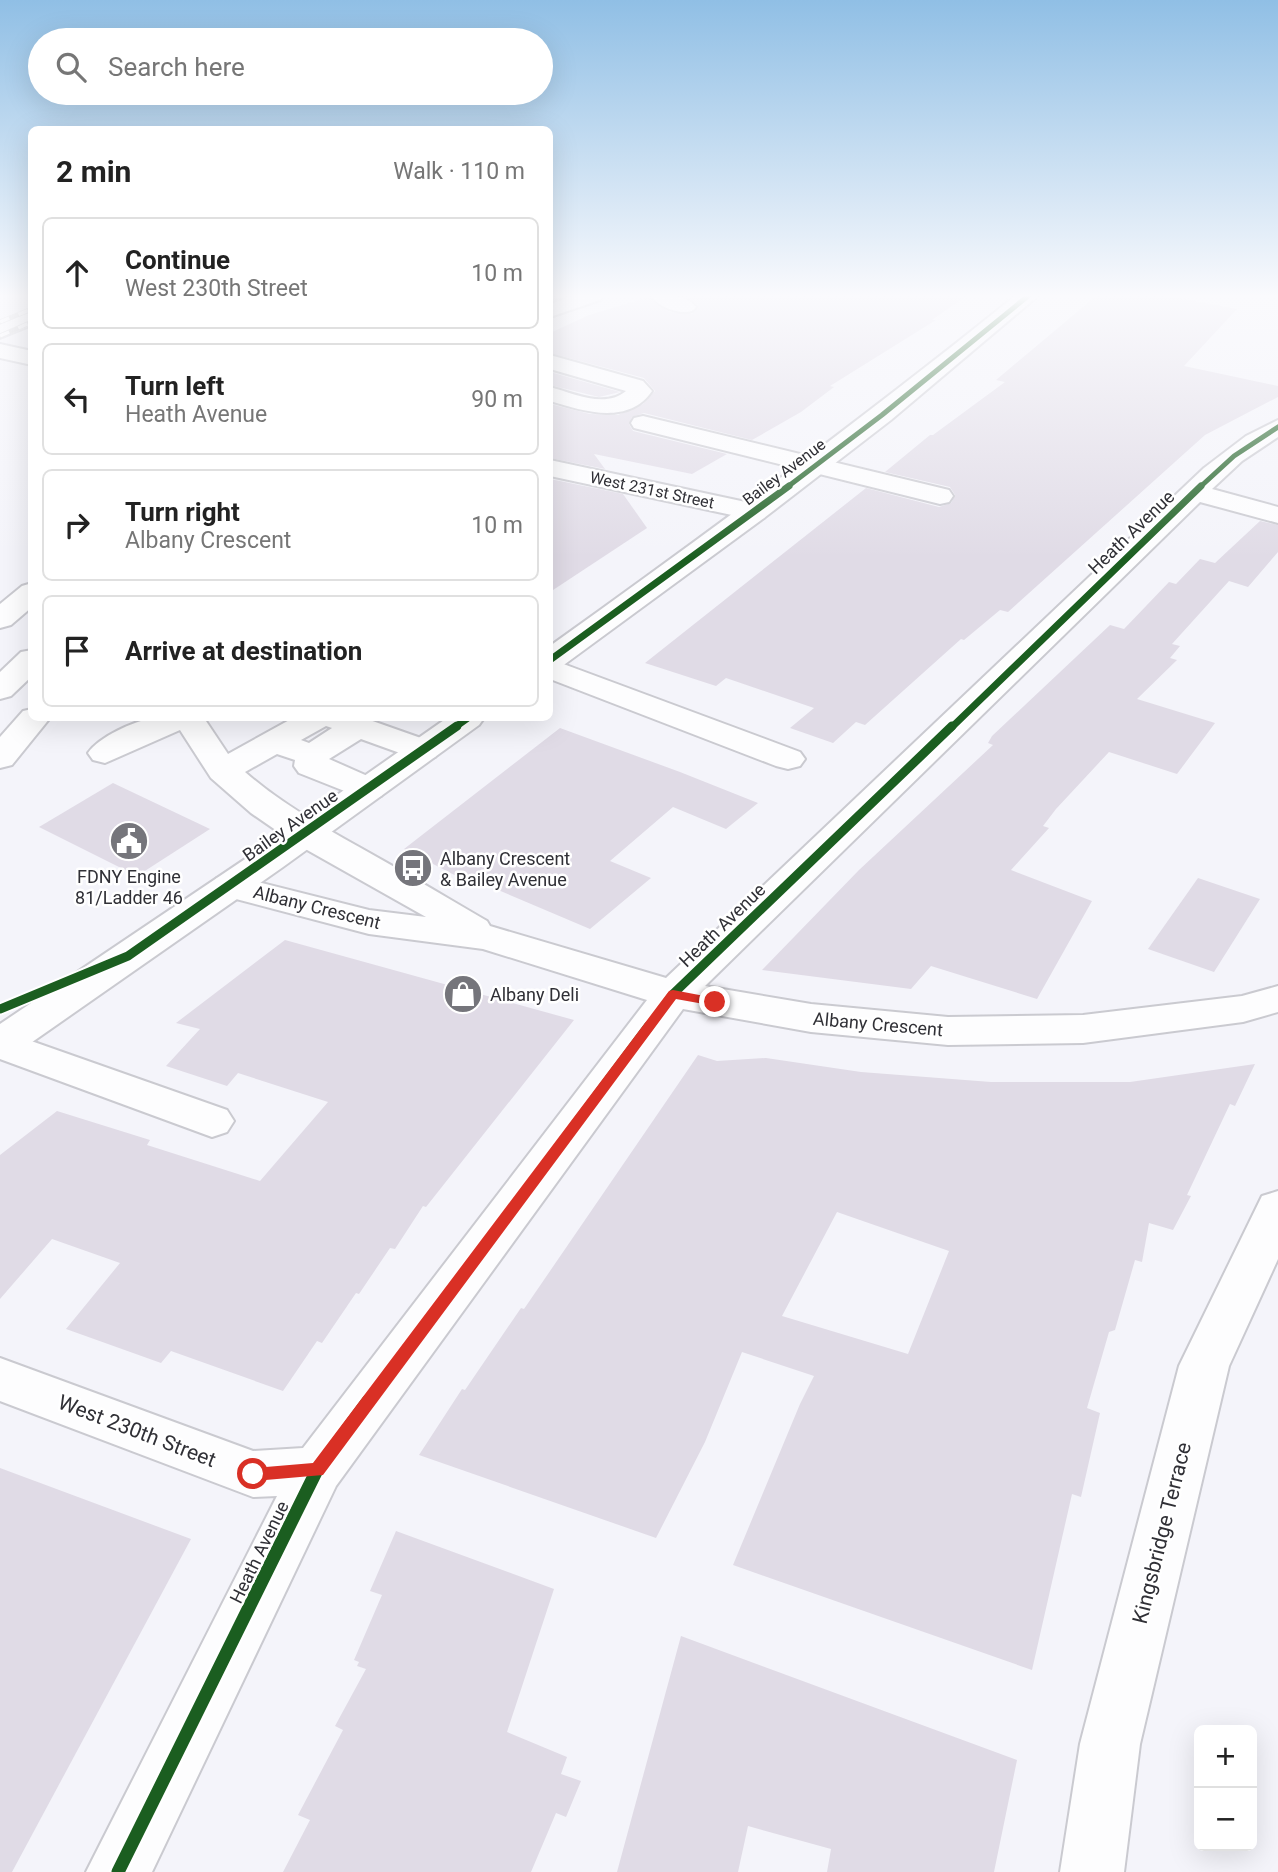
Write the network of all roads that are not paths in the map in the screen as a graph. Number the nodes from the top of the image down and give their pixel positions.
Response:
1 (626, 383) edge
2 (919, 383) edge
3 (553, 395) edge
4 (643, 423) dead end
5 (1278, 427) edge
6 (816, 466) junction
7 (553, 469) edge
8 (1195, 493) junction
9 (940, 496) dead end
10 (755, 512) junction
11 (1278, 515) edge
12 (28, 578) edge
13 (28, 579) edge
14 (0, 584) edge
15 (0, 620) edge
16 (553, 658) edge
17 (28, 663) edge
18 (553, 669) edge
19 (0, 689) edge
20 (31, 721) edge
21 (175, 721) edge
22 (190, 721) edge
23 (311, 721) edge
24 (464, 721) edge
25 (346, 722) edge
26 (275, 742) junction
27 (423, 750) junction
28 (106, 753) dead end
29 (313, 755) junction
30 (0, 758) edge
31 (788, 759) dead end
32 (223, 771) junction
33 (369, 789) junction
34 (306, 834) junction
35 (230, 886) junction
36 (487, 937) junction
37 (673, 994) junction
38 (1278, 999) edge
39 (0, 1044) edge
40 (212, 1121) dead end
41 (1278, 1208) edge
42 (0, 1379) edge
43 (317, 1470) junction
44 (118, 1872) edge
45 (1092, 1872) edge

1 - 3 main road
2 - 6 main road, Bailey Avenue
4 - 6 main road
5 - 8 main road, Heath Avenue
6 - 9 main road
6 - 10 main road, Bailey Avenue
7 - 10 main road, West 231st Street
8 - 11 main road
8 - 37 main road, Heath Avenue
10 - 16 main road, Bailey Avenue
12 - 14 main road
13 - 15 main road
17 - 19 main road
18 - 31 main road
20 - 30 main road
21 - 28 main road
22 - 32 main road, Albany Crescent
23 - 26 main road
24 - 27 main road, Bailey Avenue
25 - 27 main road
25 - 29 main road
26 - 29 main road
26 - 32 main road
27 - 33 main road, Bailey Avenue
29 - 33 main road
32 - 34 main road, Albany Crescent
33 - 34 main road, Bailey Avenue
34 - 35 main road, Bailey Avenue
34 - 36 main road, Albany Crescent
35 - 36 main road, Albany Crescent
35 - 39 main road, Bailey Avenue
36 - 37 main road, Albany Crescent
37 - 38 main road, Albany Crescent
37 - 43 main road, Heath Avenue
39 - 40 main road
41 - 45 main road, Kingsbridge Terrace
42 - 43 main road, West 230th Street
43 - 44 main road, Heath Avenue

